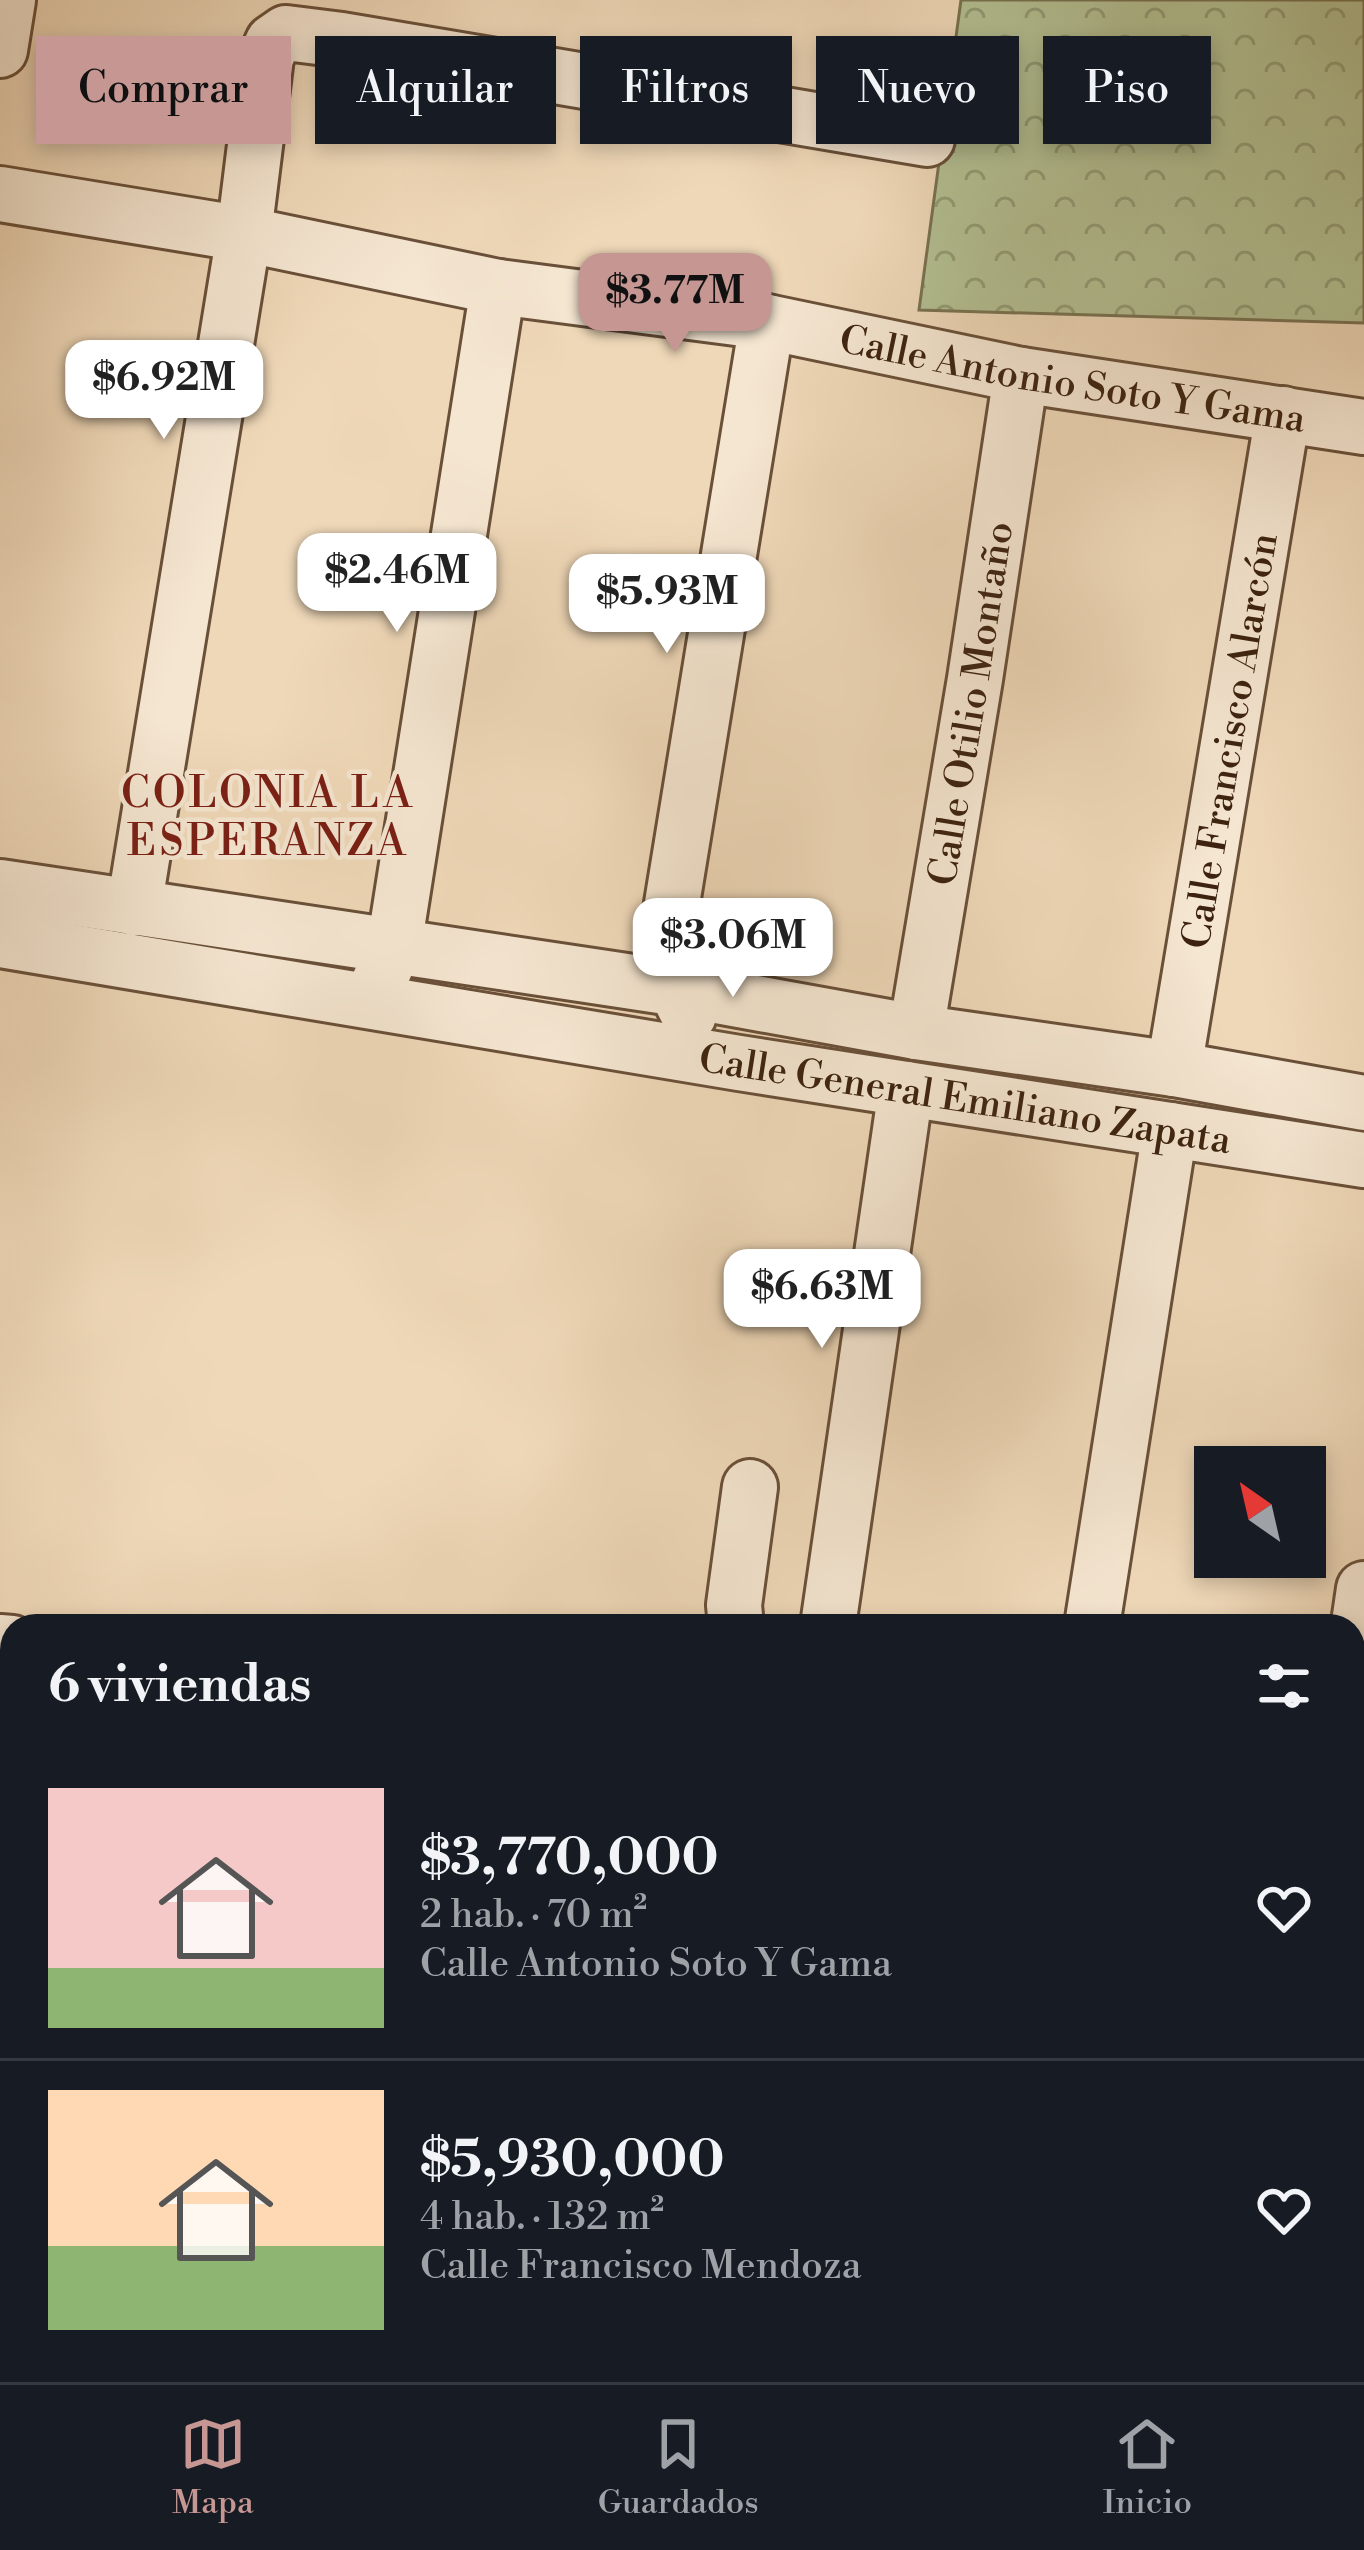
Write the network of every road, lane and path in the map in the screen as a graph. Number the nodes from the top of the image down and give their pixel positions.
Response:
1 (8, 0) edge
2 (0, 50) edge
3 (816, 121) edge
4 (0, 194) edge
5 (244, 234) junction
6 (498, 287) junction
7 (767, 322) junction
8 (1021, 375) junction
9 (1283, 414) junction
10 (1364, 427) edge
11 (0, 887) edge
12 (134, 908) junction
13 (0, 940) edge
14 (394, 947) junction
15 (674, 988) junction
16 (371, 1002) junction
17 (916, 1032) junction
18 (716, 1058) junction
19 (1174, 1069) junction
20 (906, 1089) junction
21 (1364, 1102) edge
22 (1170, 1130) junction
23 (1364, 1160) edge
24 (750, 1487) dead end
25 (735, 1614) edge
26 (830, 1614) edge
27 (1095, 1614) edge

1 - 2 street
3 - 5 street
4 - 5 street, Calle Antonio Soto Y Gama
5 - 6 street, Calle Antonio Soto Y Gama
5 - 12 street
6 - 7 street, Calle Antonio Soto Y Gama
6 - 14 street
7 - 8 street, Calle Antonio Soto Y Gama
7 - 15 street
8 - 9 street, Calle Antonio Soto Y Gama
8 - 17 street, Calle Otilio Montaño
9 - 10 street, Calle Antonio Soto Y Gama
9 - 19 street, Calle Francisco Alarcón
11 - 12 street, Calle General Emiliano Zapata
12 - 14 street, Calle General Emiliano Zapata
13 - 16 street, Calle General Emiliano Zapata
14 - 15 street, Calle General Emiliano Zapata
14 - 16 street
15 - 17 street, Calle General Emiliano Zapata
15 - 18 street
16 - 18 street, Calle General Emiliano Zapata
17 - 19 street, Calle General Emiliano Zapata
18 - 20 street, Calle General Emiliano Zapata
19 - 21 street, Calle General Emiliano Zapata
20 - 22 street, Calle General Emiliano Zapata
20 - 26 street
22 - 23 street, Calle General Emiliano Zapata
22 - 27 street
24 - 25 street

